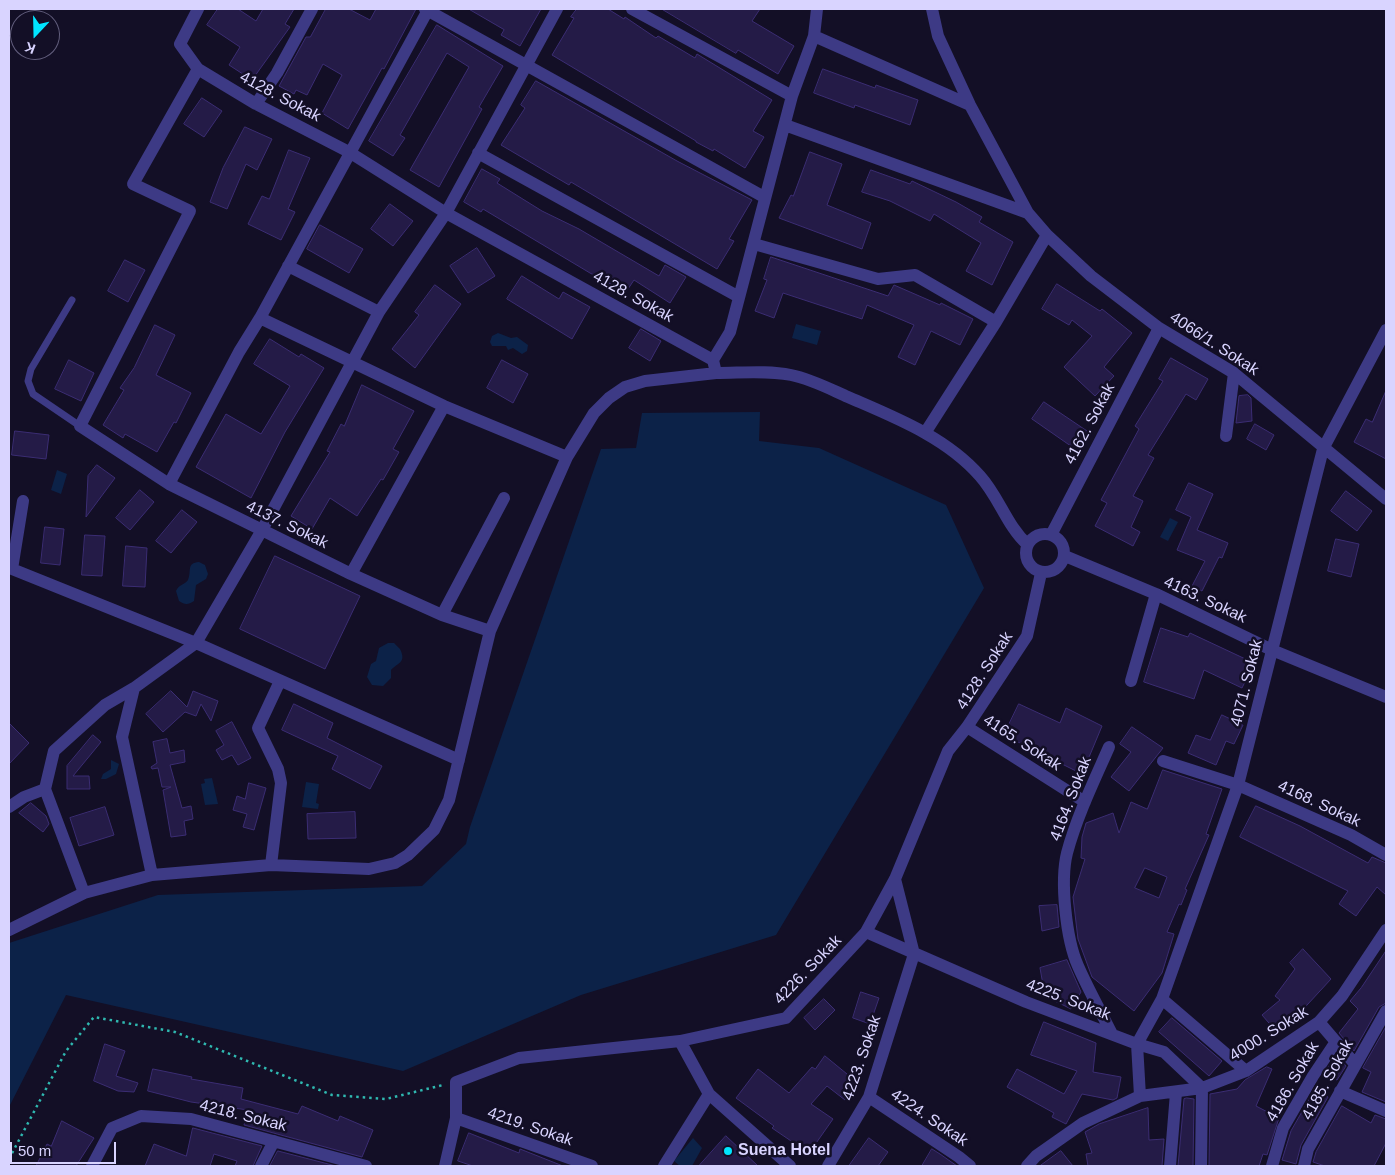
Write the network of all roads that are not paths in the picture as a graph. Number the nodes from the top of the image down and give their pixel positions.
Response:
1 (198, 9) edge
2 (312, 9) edge
3 (557, 9) edge
4 (632, 9) edge
5 (817, 9) edge
6 (932, 9) edge
7 (426, 10) edge
8 (814, 36) junction
9 (526, 65) junction
10 (198, 69) junction
11 (792, 96) junction
12 (256, 104) junction
13 (970, 105) junction
14 (785, 125) junction
15 (349, 152) junction
16 (478, 153) junction
17 (764, 197) junction
18 (446, 213) junction
19 (1028, 214) junction
20 (1047, 235) junction
21 (754, 244) junction
22 (288, 266) junction
23 (739, 297) junction
24 (72, 300) dead end
25 (379, 312) junction
26 (260, 318) junction
27 (996, 322) junction
28 (1159, 328) junction
29 (1386, 330) edge
30 (713, 360) junction
31 (352, 362) junction
32 (1234, 373) junction
33 (716, 374) junction
34 (444, 406) junction
35 (80, 426) junction
36 (925, 433) junction
37 (1226, 436) dead end
38 (1323, 449) junction
39 (567, 457) junction
40 (169, 484) junction
41 (504, 498) dead end
42 (1386, 499) edge
43 (23, 502) dead end
44 (262, 530) junction
45 (1051, 535) junction
46 (1027, 544) junction
47 (1064, 556) junction
48 (1041, 572) junction
49 (352, 574) junction
50 (1156, 594) junction
51 (442, 615) junction
52 (490, 631) junction
53 (196, 643) junction
54 (1272, 650) junction
55 (280, 681) junction
56 (1131, 681) dead end
57 (134, 688) junction
58 (1386, 697) edge
59 (968, 727) junction
60 (1109, 747) dead end
61 (459, 760) junction
62 (1163, 761) dead end
63 (1238, 785) junction
64 (45, 789) junction
65 (1085, 802) junction
66 (9, 807) edge
67 (1386, 855) edge
68 (271, 865) junction
69 (152, 875) junction
70 (895, 879) junction
71 (84, 893) junction
72 (10, 926) edge
73 (1386, 930) edge
74 (866, 932) junction
75 (914, 954) junction
76 (1162, 999) junction
77 (1386, 1011) edge
78 (1319, 1022) junction
79 (1112, 1034) junction
80 (680, 1041) junction
81 (1335, 1043) junction
82 (1137, 1044) junction
83 (1355, 1064) junction
84 (1246, 1070) junction
85 (1202, 1088) junction
86 (1340, 1090) junction
87 (1176, 1093) junction
88 (709, 1094) junction
89 (1140, 1096) junction
90 (869, 1097) junction
91 (1386, 1111) edge
92 (456, 1118) junction
93 (274, 1141) junction
94 (957, 1162) edge
95 (92, 1166) edge
96 (261, 1166) edge
97 (366, 1166) edge
98 (444, 1166) edge
99 (592, 1166) edge
100 (664, 1166) edge
101 (790, 1166) edge
102 (828, 1166) edge
103 (970, 1166) edge
104 (1027, 1166) edge
105 (1170, 1166) edge
106 (1201, 1166) edge
107 (1272, 1166) edge
108 (1304, 1166) edge

1 - 10 street
2 - 12 street
3 - 9 street
4 - 11 street
5 - 8 street
6 - 13 street
7 - 9 street
7 - 15 street
8 - 11 street
8 - 13 street
9 - 16 street
9 - 17 street
10 - 12 street, 4128. Sokak
10 - 35 street
11 - 14 street
12 - 15 street, 4128. Sokak
13 - 19 street
14 - 17 street
14 - 19 street
15 - 18 street, 4128. Sokak
15 - 22 street
16 - 18 street
16 - 23 street
17 - 21 street
18 - 25 street
18 - 30 street, 4128. Sokak
19 - 20 street, 4066/1. Sokak
20 - 27 street
20 - 28 street, 4066/1. Sokak
21 - 23 street
21 - 27 street
22 - 25 street
22 - 26 street
23 - 30 street
24 - 35 lane
25 - 31 street
26 - 31 street
26 - 40 street
27 - 36 street
28 - 32 street, 4066/1. Sokak
28 - 45 street, 4162. Sokak
29 - 38 street, 4071. Sokak
30 - 33 street
31 - 34 street
31 - 44 street
32 - 37 street
32 - 38 street, 4066/1. Sokak
33 - 36 street
33 - 39 street
34 - 39 street
34 - 49 street
35 - 40 street, 4137. Sokak
36 - 46 street
38 - 42 street, 4066/1. Sokak
38 - 54 street, 4071. Sokak
39 - 52 street
40 - 44 street, 4137. Sokak
41 - 51 street
43 - 53 street
44 - 49 street, 4137. Sokak
44 - 53 street
45 - 46 street
45 - 47 street
46 - 48 street
47 - 48 street
47 - 50 street, 4163. Sokak
48 - 59 street, 4128. Sokak
49 - 51 street, 4137. Sokak
50 - 54 street, 4163. Sokak
50 - 56 street
51 - 52 street, 4137. Sokak
52 - 61 street
53 - 55 street
53 - 57 street
54 - 58 street, 4163. Sokak
54 - 63 street, 4071. Sokak
55 - 61 street
55 - 68 street
57 - 64 street
57 - 69 street
59 - 65 street, 4165. Sokak
59 - 70 street, 4226. Sokak
60 - 65 street, 4164. Sokak
61 - 68 street
62 - 63 street, 4168. Sokak
63 - 67 street, 4168. Sokak
63 - 76 street, 4071. Sokak
64 - 66 street
64 - 71 street
65 - 79 street, 4164. Sokak
68 - 69 street
69 - 71 street
70 - 74 street, 4226. Sokak
70 - 75 street
71 - 72 street
73 - 78 street, 4000. Sokak
74 - 75 street, 4225. Sokak
74 - 80 street, 4226. Sokak
75 - 79 street, 4225. Sokak
75 - 90 street, 4223. Sokak
76 - 82 street, 4071. Sokak
76 - 84 street
77 - 83 street, 4185. Sokak
78 - 81 street
78 - 84 street, 4000. Sokak
79 - 82 street, 4225. Sokak
80 - 88 street
80 - 92 street, 4226. Sokak
81 - 83 street
81 - 107 street, 4186. Sokak
82 - 85 street, 4225. Sokak
82 - 89 street
83 - 86 street, 4185. Sokak
84 - 85 street, 4000. Sokak
85 - 87 street, 4000. Sokak
85 - 106 street
86 - 91 street
86 - 108 street, 4185. Sokak
87 - 89 street, 4000. Sokak
87 - 105 street
88 - 100 street
88 - 101 street
89 - 104 street, 4000. Sokak
90 - 94 street, 4224. Sokak
90 - 102 street, 4223. Sokak
92 - 98 street
92 - 99 street, 4219. Sokak
93 - 95 street, 4218. Sokak
93 - 96 street
93 - 97 street, 4218. Sokak
94 - 103 street, 4224. Sokak

